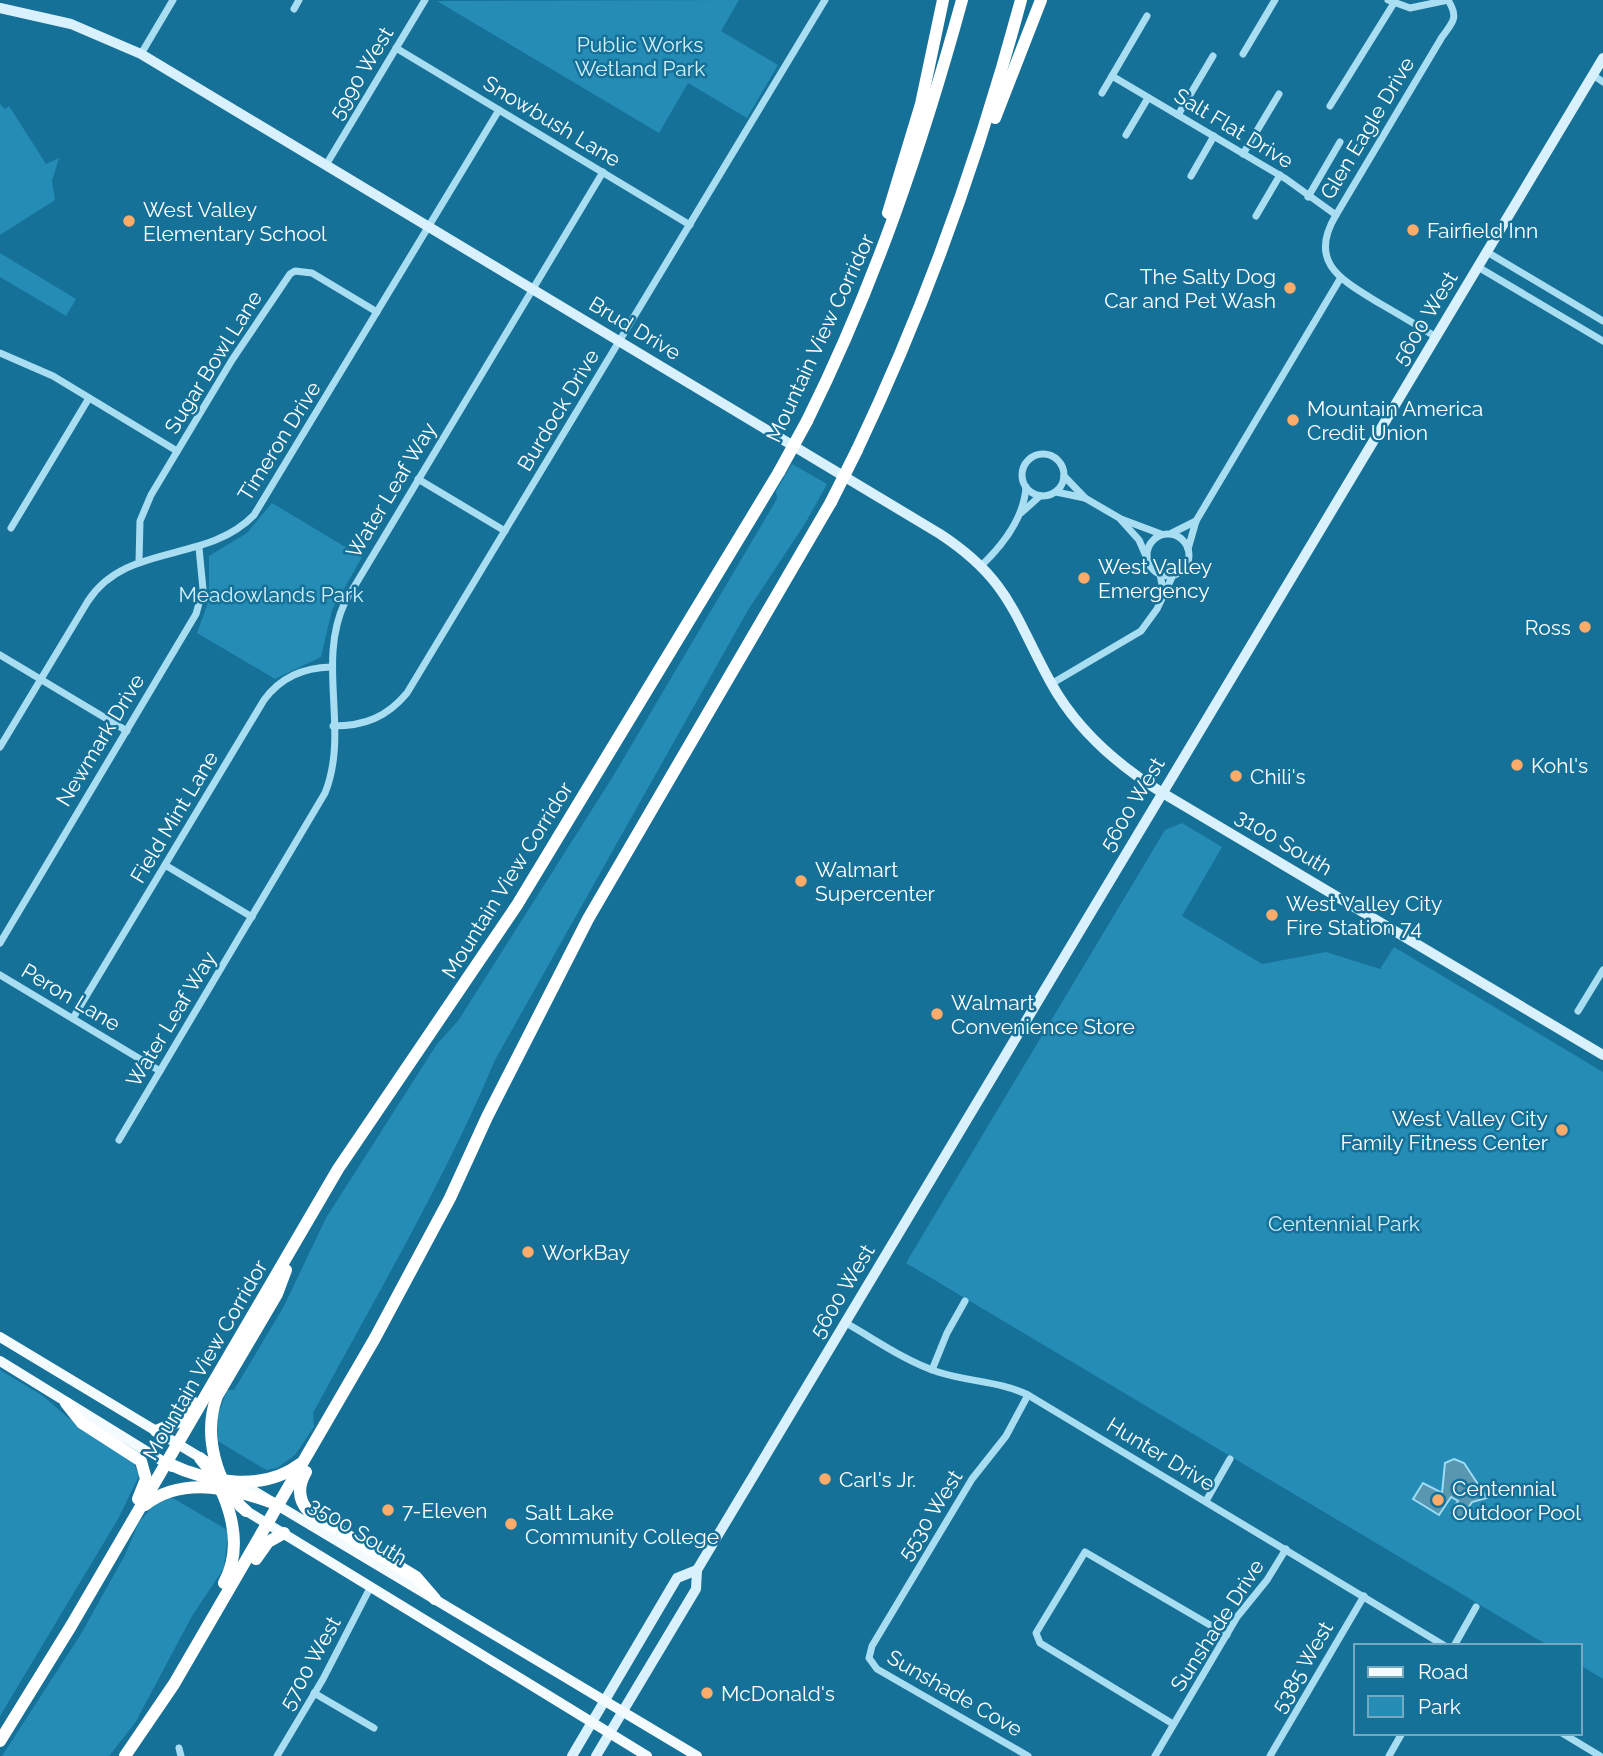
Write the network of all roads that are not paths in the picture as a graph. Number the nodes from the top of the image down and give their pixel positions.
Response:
1 (173, 0) edge
2 (299, 0) edge
3 (425, 0) edge
4 (825, 0) edge
5 (943, 0) edge
6 (962, 0) edge
7 (1021, 0) edge
8 (1041, 0) edge
9 (1275, 0) edge
10 (1448, 0) edge
11 (1391, 2) edge
12 (0, 8) edge
13 (294, 9) dead end
14 (1147, 16) dead end
15 (396, 48) junction
16 (141, 54) junction
17 (1243, 54) dead end
18 (1213, 56) dead end
19 (1603, 58) edge
20 (1593, 75) junction
21 (1112, 76) junction
22 (1603, 82) edge
23 (1102, 93) dead end
24 (1279, 94) dead end
25 (1148, 98) junction
26 (1330, 106) dead end
27 (499, 110) junction
28 (1178, 115) junction
29 (1126, 135) dead end
30 (1214, 136) junction
31 (1340, 142) dead end
32 (1243, 154) junction
33 (976, 160) junction
34 (326, 164) junction
35 (603, 172) junction
36 (1280, 175) junction
37 (1191, 176) dead end
38 (1308, 197) junction
39 (1336, 215) junction
40 (1255, 216) dead end
41 (690, 225) junction
42 (429, 226) junction
43 (1487, 253) junction
44 (1478, 267) junction
45 (1340, 279) junction
46 (533, 288) junction
47 (377, 312) junction
48 (1603, 321) edge
49 (1436, 337) junction
50 (620, 341) junction
51 (1603, 341) edge
52 (0, 353) edge
53 (828, 378) junction
54 (89, 398) junction
55 (177, 451) junction
56 (1064, 476) junction
57 (418, 479) junction
58 (1026, 487) junction
59 (1056, 492) junction
60 (1040, 496) junction
61 (1085, 498) junction
62 (1021, 513) junction
63 (1121, 519) junction
64 (1196, 521) junction
65 (11, 528) dead end
66 (505, 531) junction
67 (1171, 533) junction
68 (1161, 534) junction
69 (199, 548) junction
70 (1188, 549) junction
71 (1147, 559) junction
72 (139, 562) junction
73 (981, 566) junction
74 (1160, 574) junction
75 (1173, 575) junction
76 (1164, 595) junction
77 (0, 655) edge
78 (331, 667) junction
79 (41, 679) junction
80 (1051, 684) junction
81 (333, 726) junction
82 (127, 730) junction
83 (0, 747) edge
84 (1161, 792) junction
85 (165, 865) junction
86 (252, 917) junction
87 (0, 943) edge
88 (1603, 970) edge
89 (0, 975) edge
90 (1578, 1011) dead end
91 (73, 1018) junction
92 (1603, 1055) edge
93 (160, 1071) junction
94 (119, 1140) dead end
95 (311, 1212) junction
96 (289, 1253) junction
97 (965, 1301) dead end
98 (846, 1322) junction
99 (0, 1337) edge
100 (375, 1338) junction
101 (0, 1361) edge
102 (932, 1370) junction
103 (1028, 1395) junction
104 (66, 1403) junction
105 (156, 1431) junction
106 (178, 1444) junction
107 (200, 1458) joint
108 (1230, 1459) dead end
109 (304, 1460) junction
110 (167, 1463) junction
111 (222, 1484) junction
112 (1206, 1501) junction
113 (278, 1505) junction
114 (140, 1509) junction
115 (246, 1511) joint
116 (267, 1523) junction
117 (284, 1533) junction
118 (1286, 1549) junction
119 (697, 1570) junction
120 (371, 1586) junction
121 (1364, 1595) junction
122 (435, 1599) junction
123 (1476, 1607) dead end
124 (71, 1626) junction
125 (1227, 1635) junction
126 (1442, 1644) edge
127 (1455, 1644) edge
128 (869, 1658) joint
129 (174, 1684) junction
130 (314, 1693) junction
131 (604, 1701) junction
132 (622, 1712) junction
133 (154, 1714) junction
134 (591, 1723) junction
135 (1173, 1724) junction
136 (374, 1728) dead end
137 (609, 1734) junction
138 (1401, 1735) edge
139 (1565, 1735) edge
140 (0, 1741) edge
141 (125, 1756) edge
142 (277, 1756) edge
143 (572, 1756) edge
144 (596, 1756) edge
145 (646, 1756) edge
146 (698, 1756) edge
147 (1028, 1756) edge
148 (1155, 1756) edge
149 (1270, 1756) edge
150 (1389, 1756) edge
151 (1600, 1756) edge

1 - 16 street
2 - 13 street
3 - 15 street, 5990 West
4 - 41 street, Burdock Drive
5 - 53 highway
6 - 53 highway, Mountain View Corridor
7 - 33 highway
8 - 33 highway
9 - 17 street
10 - 11 street
10 - 39 street, Glen Eagle Drive
11 - 26 street
12 - 16 main road, Brud Drive
14 - 21 street
15 - 27 street, Snowbush Lane
15 - 34 street, 5990 West
16 - 34 main road, Brud Drive
18 - 28 street
19 - 20 main road, 5600 West
20 - 22 street
20 - 43 main road, 5600 West
21 - 23 street
21 - 25 street, Salt Flat Drive
24 - 32 street
25 - 28 street, Salt Flat Drive
25 - 29 street
27 - 35 street, Snowbush Lane
27 - 42 street, Timeron Drive
28 - 30 street, Salt Flat Drive
30 - 32 street, Salt Flat Drive
30 - 37 street
31 - 38 street
32 - 36 street, Salt Flat Drive
33 - 100 highway, bridge
34 - 42 main road, Brud Drive
35 - 41 street, Snowbush Lane
35 - 46 street, Water Leaf Way
36 - 38 street, Salt Flat Drive
36 - 40 street
38 - 39 street, Salt Flat Drive
39 - 45 street, Glen Eagle Drive
41 - 50 street, Burdock Drive
42 - 46 main road, Brud Drive
42 - 47 street, Timeron Drive
43 - 44 main road, 5600 West
43 - 48 street
44 - 49 main road, 5600 West
44 - 51 street
45 - 49 street
45 - 64 street
46 - 50 main road, Brud Drive
46 - 57 street, Water Leaf Way
47 - 55 street, Sugar Bowl Lane
47 - 69 street, Timeron Drive
49 - 84 main road, 5600 West
50 - 66 street, Burdock Drive
50 - 73 main road, Brud Drive
52 - 54 street
53 - 95 highway, Mountain View Corridor, bridge
54 - 55 street
54 - 65 street
55 - 72 street, Sugar Bowl Lane
56 - 58 street
56 - 59 street
56 - 61 street
57 - 66 street
57 - 78 street, Water Leaf Way
58 - 60 street
58 - 62 street
59 - 60 street
59 - 61 street
60 - 62 street
61 - 63 street
62 - 73 street
63 - 68 street
63 - 71 street
64 - 67 street
64 - 70 street
66 - 81 street, Burdock Drive
67 - 68 street
67 - 70 street
68 - 71 street
69 - 72 street, Timeron Drive
69 - 82 street, Newmark Drive
70 - 75 street
71 - 74 street
72 - 79 street, Timeron Drive
73 - 80 main road, Brud Drive
74 - 75 street
74 - 76 street
75 - 76 street
76 - 80 street
77 - 79 street
78 - 81 street, Water Leaf Way
78 - 85 street, Field Mint Lane
79 - 82 street
79 - 83 street, Timeron Drive
80 - 84 main road, Brud Drive
81 - 86 street, Water Leaf Way
82 - 87 street, Newmark Drive
84 - 92 main road, 3100 South
84 - 98 main road, 5600 West
85 - 86 street
85 - 91 street, Field Mint Lane
86 - 93 street, Water Leaf Way
88 - 90 street
89 - 91 street, Peron Lane
91 - 93 street, Peron Lane
93 - 94 street, Water Leaf Way
95 - 96 highway, Mountain View Corridor
95 - 105 highway
96 - 106 highway, Mountain View Corridor
96 - 111 highway
97 - 102 street
98 - 102 street, Hunter Drive
98 - 119 main road, 5600 West
99 - 105 main road
100 - 109 highway
100 - 122 highway
101 - 104 main road
102 - 103 street, Hunter Drive
103 - 112 street, Hunter Drive
103 - 128 street, 5530 West
104 - 110 main road
104 - 124 highway
105 - 106 main road
106 - 107 main road
106 - 110 highway, Mountain View Corridor
107 - 111 highway
108 - 112 street
109 - 111 highway
109 - 113 highway
110 - 111 highway
110 - 114 highway, Mountain View Corridor
111 - 113 highway
111 - 114 highway
111 - 115 highway
111 - 129 highway
112 - 118 street, Hunter Drive
113 - 116 highway
113 - 122 main road, 3500 South
114 - 124 highway, Mountain View Corridor
115 - 116 main road, 3500 South
116 - 117 main road, 3500 South
116 - 129 highway
117 - 120 main road, 3500 South
117 - 133 highway
118 - 121 street, Hunter Drive
118 - 125 street, Sunshade Drive
119 - 131 main road, 5600 West
119 - 132 main road, 5600 West
120 - 130 street, 5700 West
120 - 134 main road, 3500 South
121 - 126 street, Hunter Drive
121 - 149 street, 5385 West
122 - 131 main road, 3500 South
123 - 127 street
124 - 140 highway, Mountain View Corridor
125 - 135 street, Sunshade Drive
125 - 135 street
128 - 147 street, Sunshade Cove
129 - 133 highway
130 - 136 street
130 - 142 street, 5700 West
131 - 132 main road, 3500 South
131 - 134 main road, 5600 West
132 - 137 main road, 5600 West
132 - 146 main road, 3500 South
133 - 141 highway
134 - 137 main road, 3500 South
134 - 143 main road, 5600 West
135 - 148 street, Sunshade Drive
137 - 144 main road, 5600 West
137 - 145 main road, 3500 South
138 - 150 street
139 - 151 street

